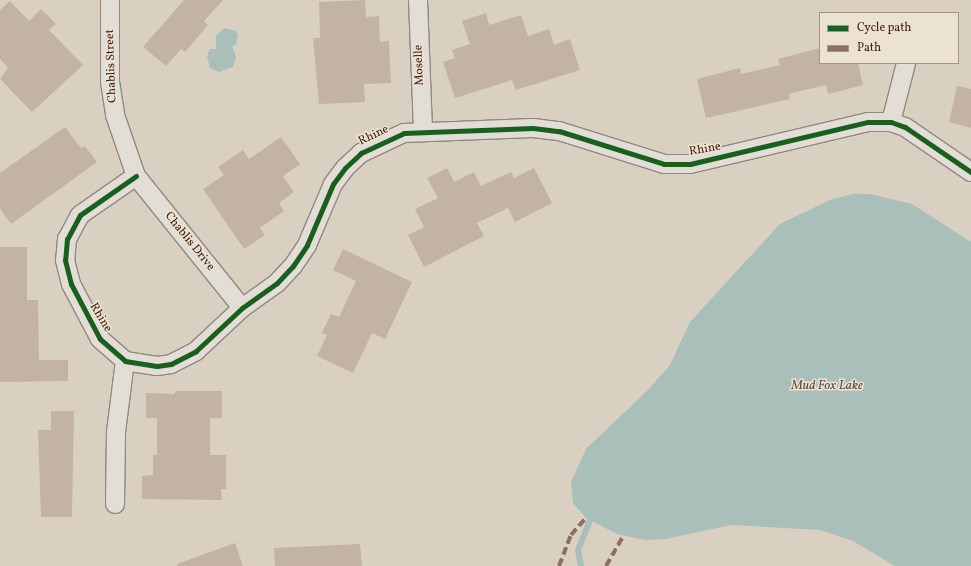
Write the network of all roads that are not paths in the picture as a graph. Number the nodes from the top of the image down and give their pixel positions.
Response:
1 (110, 0) edge
2 (418, 0) edge
3 (906, 64) edge
4 (891, 122) junction
5 (423, 131) junction
6 (971, 172) edge
7 (136, 176) junction
8 (242, 308) junction
9 (125, 361) junction
10 (115, 504) dead end

1 - 7 street, Chablis Street
2 - 5 street, Moselle
3 - 4 street
4 - 5 street, Rhine
4 - 6 street, Rhine
5 - 8 street, Rhine
7 - 8 street, Chablis Drive
7 - 9 street, Rhine
8 - 9 street, Rhine
9 - 10 street

